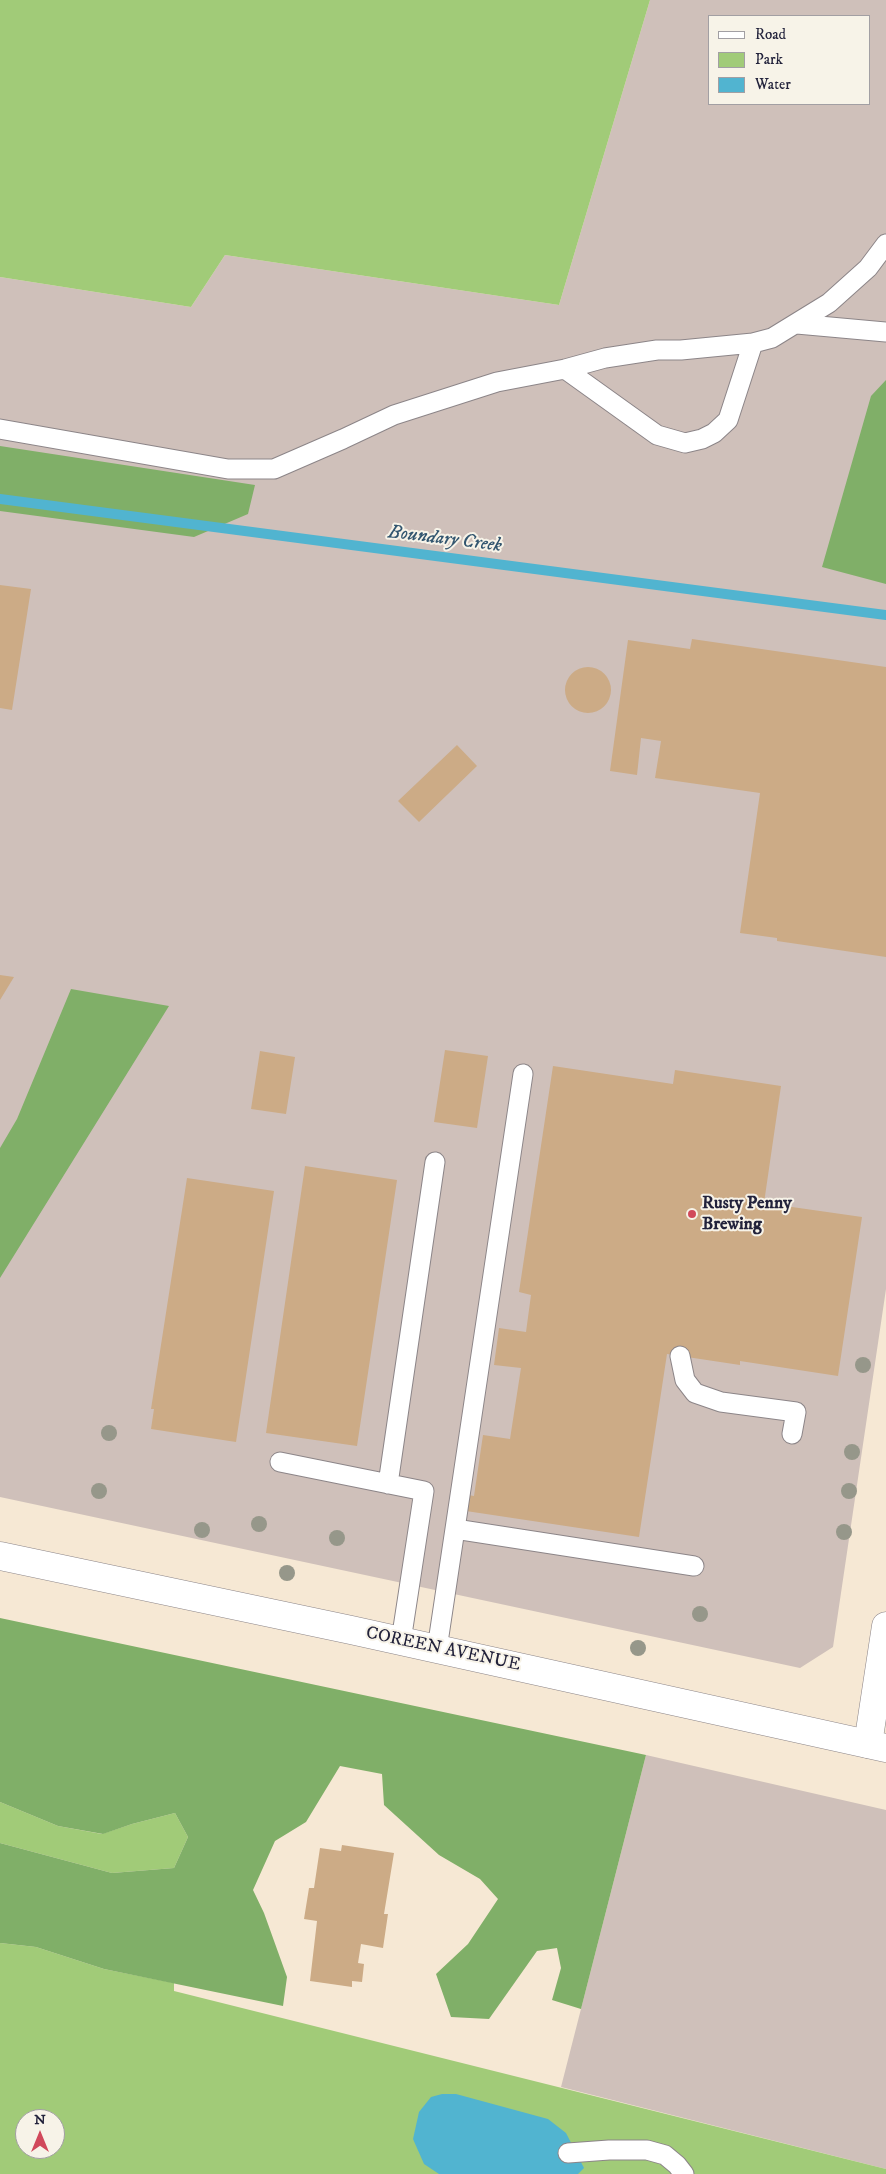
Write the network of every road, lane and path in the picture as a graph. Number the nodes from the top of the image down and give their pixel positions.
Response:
1 (886, 244) edge
2 (797, 324) junction
3 (886, 332) edge
4 (753, 343) junction
5 (565, 369) junction
6 (0, 429) edge
7 (523, 1074) dead end
8 (436, 1162) dead end
9 (680, 1356) dead end
10 (792, 1434) dead end
11 (280, 1462) dead end
12 (388, 1484) junction
13 (454, 1529) junction
14 (0, 1556) edge
15 (694, 1566) dead end
16 (886, 1626) edge
17 (401, 1641) junction
18 (437, 1649) junction
19 (877, 1746) edge
20 (568, 2153) dead end
21 (684, 2174) edge

1 - 2 lane
2 - 3 lane
2 - 4 lane
4 - 5 lane
4 - 5 lane
5 - 6 lane
7 - 13 lane
8 - 12 lane
9 - 10 lane
11 - 12 lane
12 - 17 lane
13 - 15 lane
13 - 18 lane
14 - 17 street, COREEN AVENUE
16 - 19 street
17 - 18 street, COREEN AVENUE
18 - 19 street, COREEN AVENUE
20 - 21 lane

